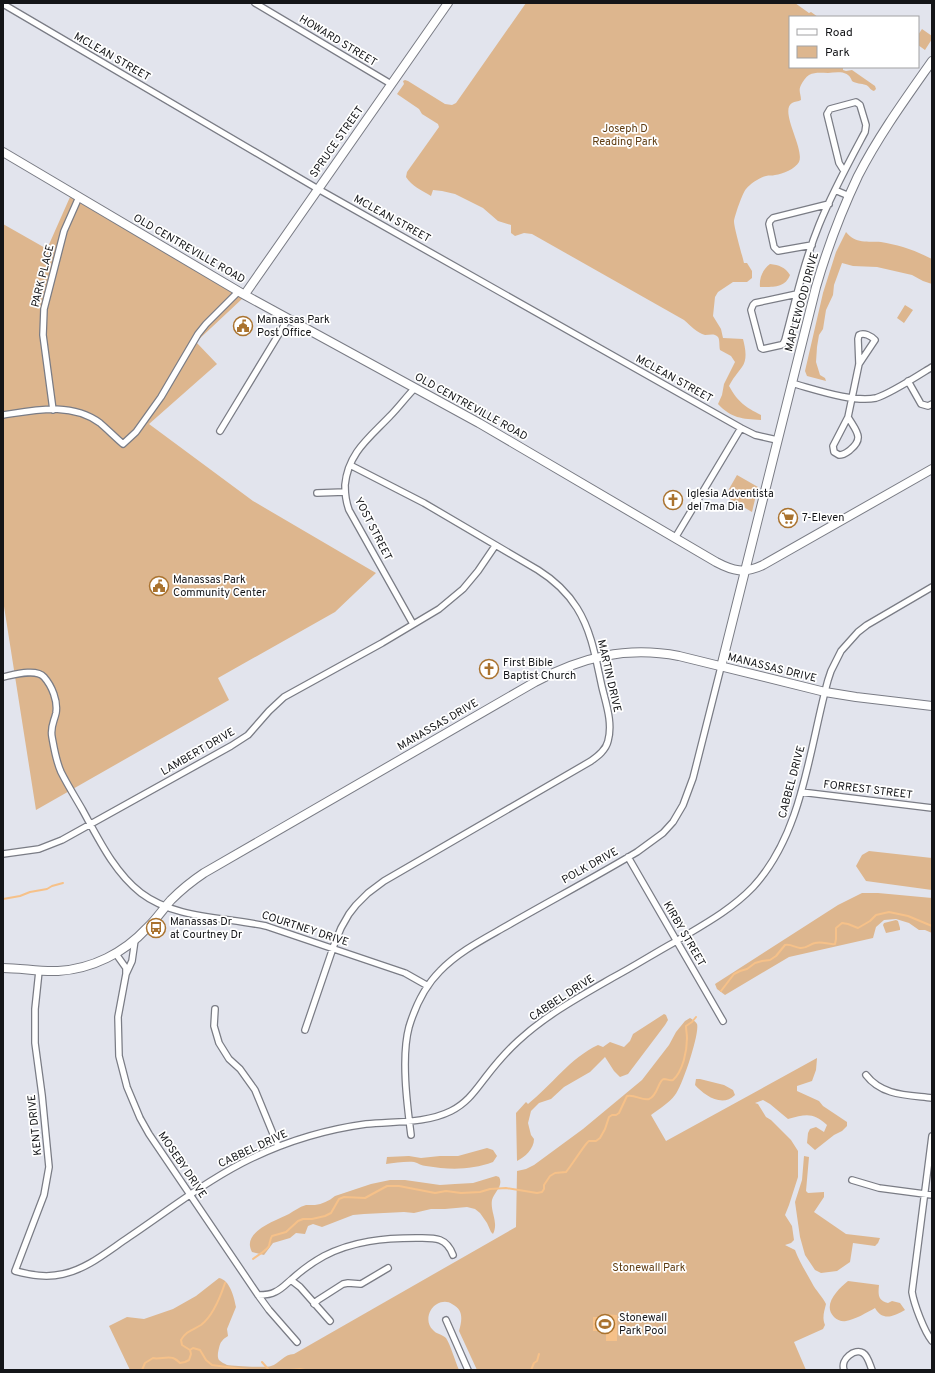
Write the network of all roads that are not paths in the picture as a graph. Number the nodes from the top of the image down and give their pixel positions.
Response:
1 (254, 3) edge
2 (448, 3) edge
3 (3, 4) edge
4 (932, 61) edge
5 (391, 84) junction
6 (3, 152) edge
7 (844, 171) junction
8 (318, 189) junction
9 (835, 190) junction
10 (849, 196) junction
11 (79, 197) junction
12 (829, 204) junction
13 (812, 245) junction
14 (242, 293) junction
15 (797, 294) junction
16 (288, 319) junction
17 (859, 364) junction
18 (931, 368) edge
19 (908, 381) junction
20 (791, 383) junction
21 (415, 388) junction
22 (853, 398) junction
23 (932, 404) edge
24 (53, 410) junction
25 (3, 415) edge
26 (848, 418) junction
27 (741, 428) junction
28 (220, 431) dead end
29 (777, 440) junction
30 (350, 464) junction
31 (932, 469) edge
32 (345, 492) junction
33 (318, 493) dead end
34 (675, 538) junction
35 (495, 546) junction
36 (744, 571) junction
37 (932, 587) edge
38 (413, 624) junction
39 (596, 658) junction
40 (721, 667) junction
41 (3, 677) edge
42 (825, 692) junction
43 (932, 706) edge
44 (801, 792) junction
45 (932, 808) edge
46 (91, 825) junction
47 (3, 854) edge
48 (628, 857) junction
49 (166, 906) junction
50 (135, 940) junction
51 (676, 941) junction
52 (333, 948) junction
53 (116, 954) junction
54 (3, 968) edge
55 (39, 971) junction
56 (126, 974) junction
57 (428, 986) junction
58 (215, 1009) dead end
59 (722, 1021) dead end
60 (305, 1030) dead end
61 (866, 1075) dead end
62 (932, 1098) edge
63 (409, 1120) junction
64 (411, 1135) dead end
65 (932, 1136) edge
66 (278, 1146) junction
67 (852, 1180) dead end
68 (926, 1194) junction
69 (932, 1194) edge
70 (190, 1195) junction
71 (453, 1255) dead end
72 (388, 1268) dead end
73 (15, 1271) joint
74 (291, 1280) junction
75 (258, 1295) junction
76 (314, 1304) junction
77 (446, 1320) dead end
78 (330, 1321) dead end
79 (932, 1341) edge
80 (297, 1342) dead end
81 (468, 1370) edge
82 (844, 1370) edge
83 (872, 1370) edge

1 - 5 street, HOWARD STREET
2 - 5 main road, SPRUCE STREET
3 - 8 street, MCLEAN STREET
4 - 10 main road, MAPLEWOOD DRIVE
5 - 8 main road, SPRUCE STREET
6 - 11 main road, OLD CENTREVILLE ROAD
7 - 7 street
7 - 9 street
8 - 14 main road, SPRUCE STREET
8 - 27 street, MCLEAN STREET
9 - 10 street
9 - 12 street
10 - 20 main road, MAPLEWOOD DRIVE
11 - 14 main road, OLD CENTREVILLE ROAD
11 - 24 street, PARK PLACE
12 - 13 street
12 - 13 street
13 - 15 street
14 - 16 main road, OLD CENTREVILLE ROAD
14 - 24 street, SPRUCE STREET
15 - 15 street
16 - 21 main road, OLD CENTREVILLE ROAD
16 - 28 street
17 - 17 street
17 - 22 street
18 - 19 street
19 - 22 street
19 - 23 street
20 - 22 street
20 - 29 main road, MAPLEWOOD DRIVE
21 - 30 street, YOST STREET
21 - 34 main road, OLD CENTREVILLE ROAD
22 - 26 street
24 - 25 street
26 - 26 street
27 - 29 street, MCLEAN STREET
27 - 34 street
29 - 36 main road, MAPLEWOOD DRIVE
30 - 32 street, YOST STREET
30 - 35 street, MARTIN DRIVE
31 - 36 main road
32 - 33 street
32 - 38 street, YOST STREET
34 - 36 main road, OLD CENTREVILLE ROAD
35 - 38 street, LAMBERT DRIVE
35 - 39 street, MARTIN DRIVE
36 - 40 main road, POLK DRIVE
37 - 42 street, CABBEL DRIVE
38 - 46 street, LAMBERT DRIVE
39 - 40 main road, MANASSAS DRIVE
39 - 49 main road, MANASSAS DRIVE
39 - 52 street, MARTIN DRIVE
40 - 42 main road, MANASSAS DRIVE
40 - 48 street, POLK DRIVE
41 - 46 street, COURTNEY DRIVE
42 - 43 main road, MANASSAS DRIVE
42 - 44 street, CABBEL DRIVE
44 - 45 street, FORREST STREET
44 - 51 street, CABBEL DRIVE
46 - 47 street, LAMBERT DRIVE
46 - 49 street, COURTNEY DRIVE
48 - 51 street, KIRBY STREET
48 - 57 street, POLK DRIVE
49 - 50 main road, MANASSAS DRIVE
49 - 52 street, COURTNEY DRIVE
50 - 53 main road, MANASSAS DRIVE
50 - 56 street, MOSEBY DRIVE
51 - 59 street, KIRBY STREET
51 - 63 street, CABBEL DRIVE
52 - 57 street, COURTNEY DRIVE
52 - 60 street, MARTIN DRIVE
53 - 55 main road, MANASSAS DRIVE
53 - 56 street
54 - 55 main road, MANASSAS DRIVE
55 - 73 street, KENT DRIVE
56 - 70 street, MOSEBY DRIVE
57 - 63 street, POLK DRIVE
58 - 66 street
61 - 62 street
63 - 64 street, POLK DRIVE
63 - 66 street, CABBEL DRIVE
65 - 68 street
66 - 70 street, CABBEL DRIVE
67 - 68 street
68 - 69 street
68 - 79 street
70 - 73 street, CABBEL DRIVE
70 - 75 street, MOSEBY DRIVE
71 - 74 street
72 - 76 street
74 - 75 street
74 - 76 street
75 - 80 street, MOSEBY DRIVE
76 - 78 street
77 - 81 street
82 - 83 street

